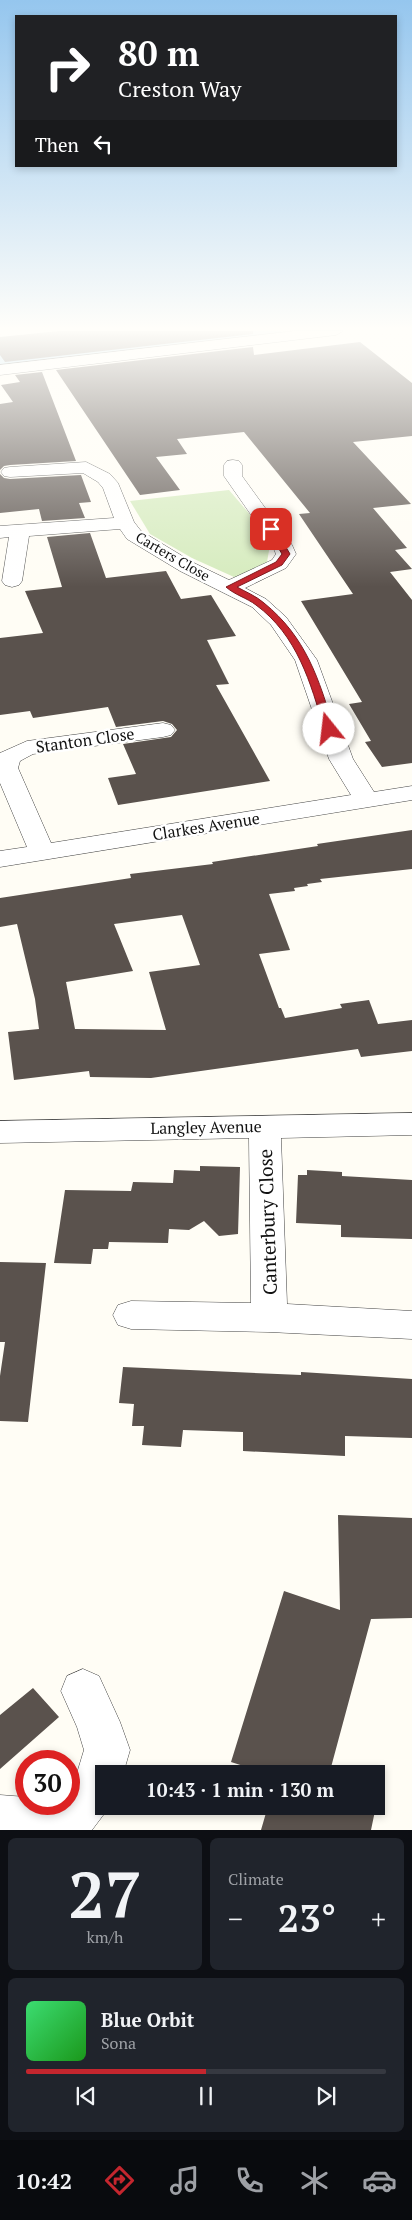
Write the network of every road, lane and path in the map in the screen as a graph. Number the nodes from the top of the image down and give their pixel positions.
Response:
1 (233, 464) dead end
2 (10, 472) dead end
3 (125, 523) junction
4 (20, 530) junction
5 (0, 532) edge
6 (12, 581) dead end
7 (230, 587) junction
8 (163, 730) dead end
9 (4, 755) edge
10 (412, 793) edge
11 (367, 800) junction
12 (42, 852) junction
13 (0, 859) edge
14 (412, 1124) edge
15 (265, 1126) junction
16 (0, 1132) edge
17 (131, 1315) dead end
18 (269, 1318) junction
19 (412, 1325) edge
20 (83, 1691) dead end
21 (0, 1819) edge

1 - 7 street
2 - 3 street, Carters Close
3 - 4 street
3 - 7 street, Carters Close
4 - 5 street
4 - 6 street
7 - 11 street, Carters Close
8 - 9 street, Stanton Close
9 - 12 street, Stanton Close
10 - 11 street, Clarkes Avenue
11 - 12 street, Clarkes Avenue
12 - 13 street, Clarkes Avenue
14 - 15 street, Langley Avenue
15 - 16 street, Langley Avenue
15 - 18 street, Canterbury Close
17 - 18 street, Canterbury Close
18 - 19 street, Canterbury Close
20 - 21 street

